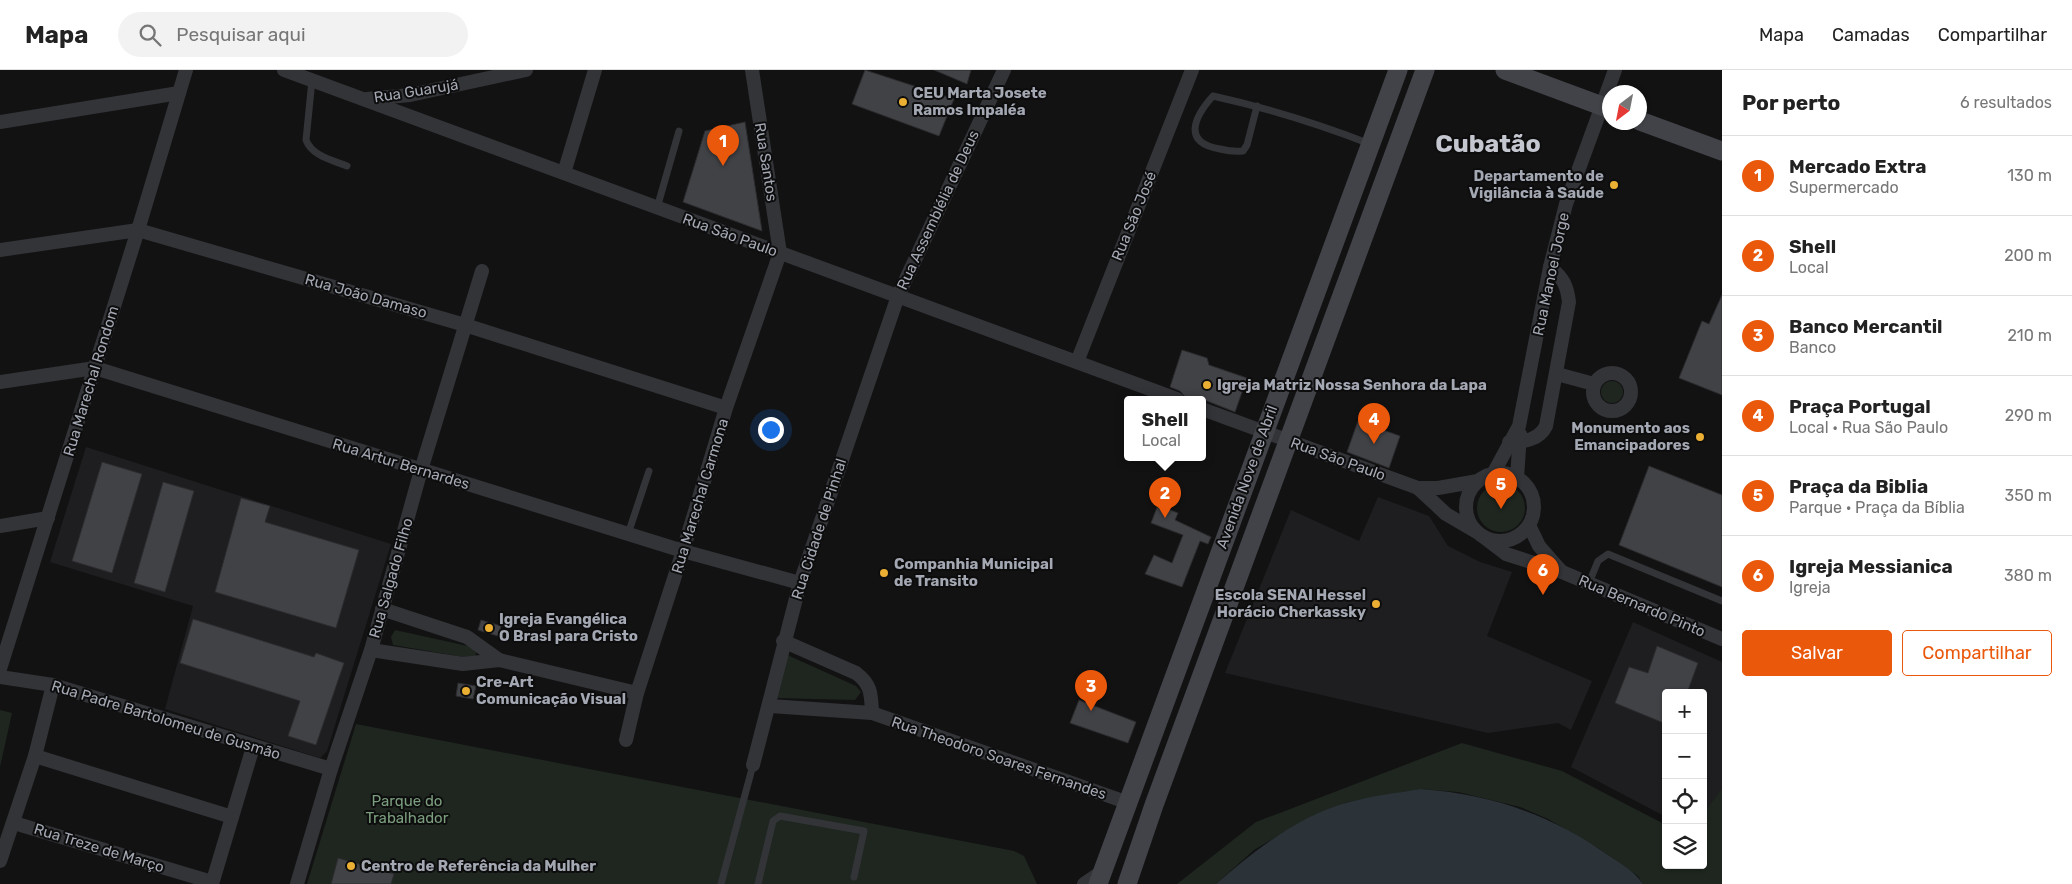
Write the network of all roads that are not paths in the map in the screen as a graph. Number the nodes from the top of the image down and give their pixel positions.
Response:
1 (186, 70) edge
2 (284, 70) edge
3 (526, 70) edge
4 (595, 70) edge
5 (752, 70) edge
6 (1004, 70) edge
7 (1192, 70) edge
8 (1398, 70) edge
9 (1425, 70) edge
10 (1505, 70) edge
11 (1616, 70) edge
12 (311, 75) edge
13 (1612, 85) edge
14 (179, 93) junction
15 (364, 100) junction
16 (1257, 106) junction
17 (1602, 106) edge
18 (1602, 118) edge
19 (0, 122) edge
20 (1647, 123) edge
21 (679, 131) dead end
22 (1371, 144) junction
23 (1722, 152) edge
24 (347, 166) dead end
25 (564, 173) junction
26 (657, 208) junction
27 (138, 230) junction
28 (0, 250) edge
29 (780, 253) junction
30 (1550, 267) junction
31 (482, 271) dead end
32 (898, 296) junction
33 (466, 325) junction
34 (1076, 362) junction
35 (94, 368) junction
36 (1557, 374) junction
37 (0, 382) edge
38 (1594, 384) dead end
39 (1169, 396) edge
40 (726, 408) junction
41 (1206, 410) edge
42 (1264, 431) junction
43 (1288, 440) junction
44 (1515, 442) junction
45 (421, 470) junction
46 (648, 471) dead end
47 (1493, 474) junction
48 (1517, 478) junction
49 (1478, 480) junction
50 (1418, 488) junction
51 (48, 518) junction
52 (1529, 525) junction
53 (0, 526) edge
54 (628, 534) junction
55 (1480, 534) junction
56 (684, 551) junction
57 (1562, 572) junction
58 (800, 583) junction
59 (1589, 584) junction
60 (1722, 601) edge
61 (382, 609) junction
62 (1722, 639) edge
63 (783, 641) junction
64 (370, 650) junction
65 (498, 660) junction
66 (0, 669) edge
67 (0, 677) edge
68 (54, 685) junction
69 (637, 693) junction
70 (770, 706) junction
71 (872, 713) junction
72 (626, 740) dead end
73 (253, 747) junction
74 (34, 756) junction
75 (753, 766) joint
76 (331, 770) junction
77 (1126, 802) junction
78 (232, 817) junction
79 (14, 823) junction
80 (1144, 834) junction
81 (0, 861) edge
82 (854, 878) dead end
83 (1099, 879) edge
84 (212, 883) edge
85 (297, 884) edge
86 (721, 884) edge
87 (758, 884) edge
88 (1084, 884) edge
89 (1127, 884) edge

1 - 14 street
2 - 12 street, Rua São Paulo
3 - 15 street, Rua Guarujá
4 - 25 street
5 - 29 street, Rua Santos
6 - 32 street, Rua Assemblélia de Deus
7 - 34 street, Rua São José
8 - 22 main road, Avenida Nove de Abril
9 - 43 main road, Avenida Nove de Abril
10 - 17 main road
11 - 13 street, Rua Manoel Jorge
12 - 15 street, Rua São Paulo
12 - 24 lane
14 - 19 street
14 - 27 street, Rua Marechal Rondom
15 - 25 street, Rua São Paulo
16 - 16 lane
16 - 22 lane
18 - 30 street, Rua Manoel Jorge
20 - 23 main road
21 - 26 lane
22 - 42 main road, Avenida Nove de Abril
25 - 26 street, Rua São Paulo
26 - 29 street, Rua São Paulo
27 - 28 street, Rua João Damaso
27 - 33 street, Rua João Damaso
27 - 35 street, Rua Marechal Rondom
29 - 32 street, Rua São Paulo
29 - 40 street, Rua Marechal Carmona
30 - 36 street
30 - 44 street, Rua Manoel Jorge
31 - 33 street, Rua Salgado Filho
32 - 34 street, Rua São Paulo
32 - 58 street, Rua Cidade de Pinhal
33 - 40 street, Rua João Damaso
33 - 45 street, Rua Salgado Filho
34 - 39 street, Rua São Paulo
35 - 37 street, Rua Artur Bernardes
35 - 45 street, Rua Artur Bernardes
35 - 51 street, Rua Marechal Rondom
36 - 38 street
36 - 44 street
40 - 56 street, Rua Marechal Carmona
41 - 42 street, Rua São Paulo
42 - 43 street, Rua São Paulo
42 - 77 main road, Avenida Nove de Abril
43 - 50 street, Rua São Paulo
43 - 80 main road, Avenida Nove de Abril
44 - 47 street, Rua Manoel Jorge
44 - 48 street, Rua Manoel Jorge
45 - 54 street, Rua Artur Bernardes
45 - 61 street, Rua Salgado Filho
46 - 54 lane
47 - 48 street
47 - 49 street
48 - 52 street
49 - 50 street, Rua São Paulo
49 - 55 street
50 - 55 street, Rua São Paulo
51 - 53 street
51 - 66 street, Rua Marechal Rondom
52 - 55 street
52 - 57 street, Rua Bernardo Pinto
54 - 56 street, Rua Artur Bernardes
55 - 57 street, Rua Bernardo Pinto
56 - 58 street, Rua Artur Bernardes
56 - 69 street, Rua Marechal Carmona
57 - 59 street, Rua Bernardo Pinto
58 - 63 street, Rua Cidade de Pinhal
59 - 60 lane
59 - 62 street, Rua Bernardo Pinto
61 - 64 street, Rua Salgado Filho
61 - 65 street
63 - 70 street, Rua Cidade de Pinhal
63 - 71 street
64 - 65 street
64 - 76 street, Rua Salgado Filho
65 - 69 street
67 - 68 street, Rua Padre Bartolomeu de Gusmão
68 - 73 street, Rua Padre Bartolomeu de Gusmão
68 - 74 street
69 - 72 street, Rua Marechal Carmona
70 - 71 street, Rua Theodoro Soares Fernandes
70 - 75 street, Rua Cidade de Pinhal
71 - 77 street, Rua Theodoro Soares Fernandes
73 - 76 street, Rua Padre Bartolomeu de Gusmão
73 - 78 street
74 - 78 street
74 - 79 street
75 - 86 lane
76 - 85 street, Rua Salgado Filho
77 - 80 main road
77 - 83 main road, Avenida Nove de Abril
78 - 84 street
79 - 81 street
79 - 84 street, Rua Treze de Março
80 - 89 main road, Avenida Nove de Abril
82 - 87 lane
83 - 88 street

